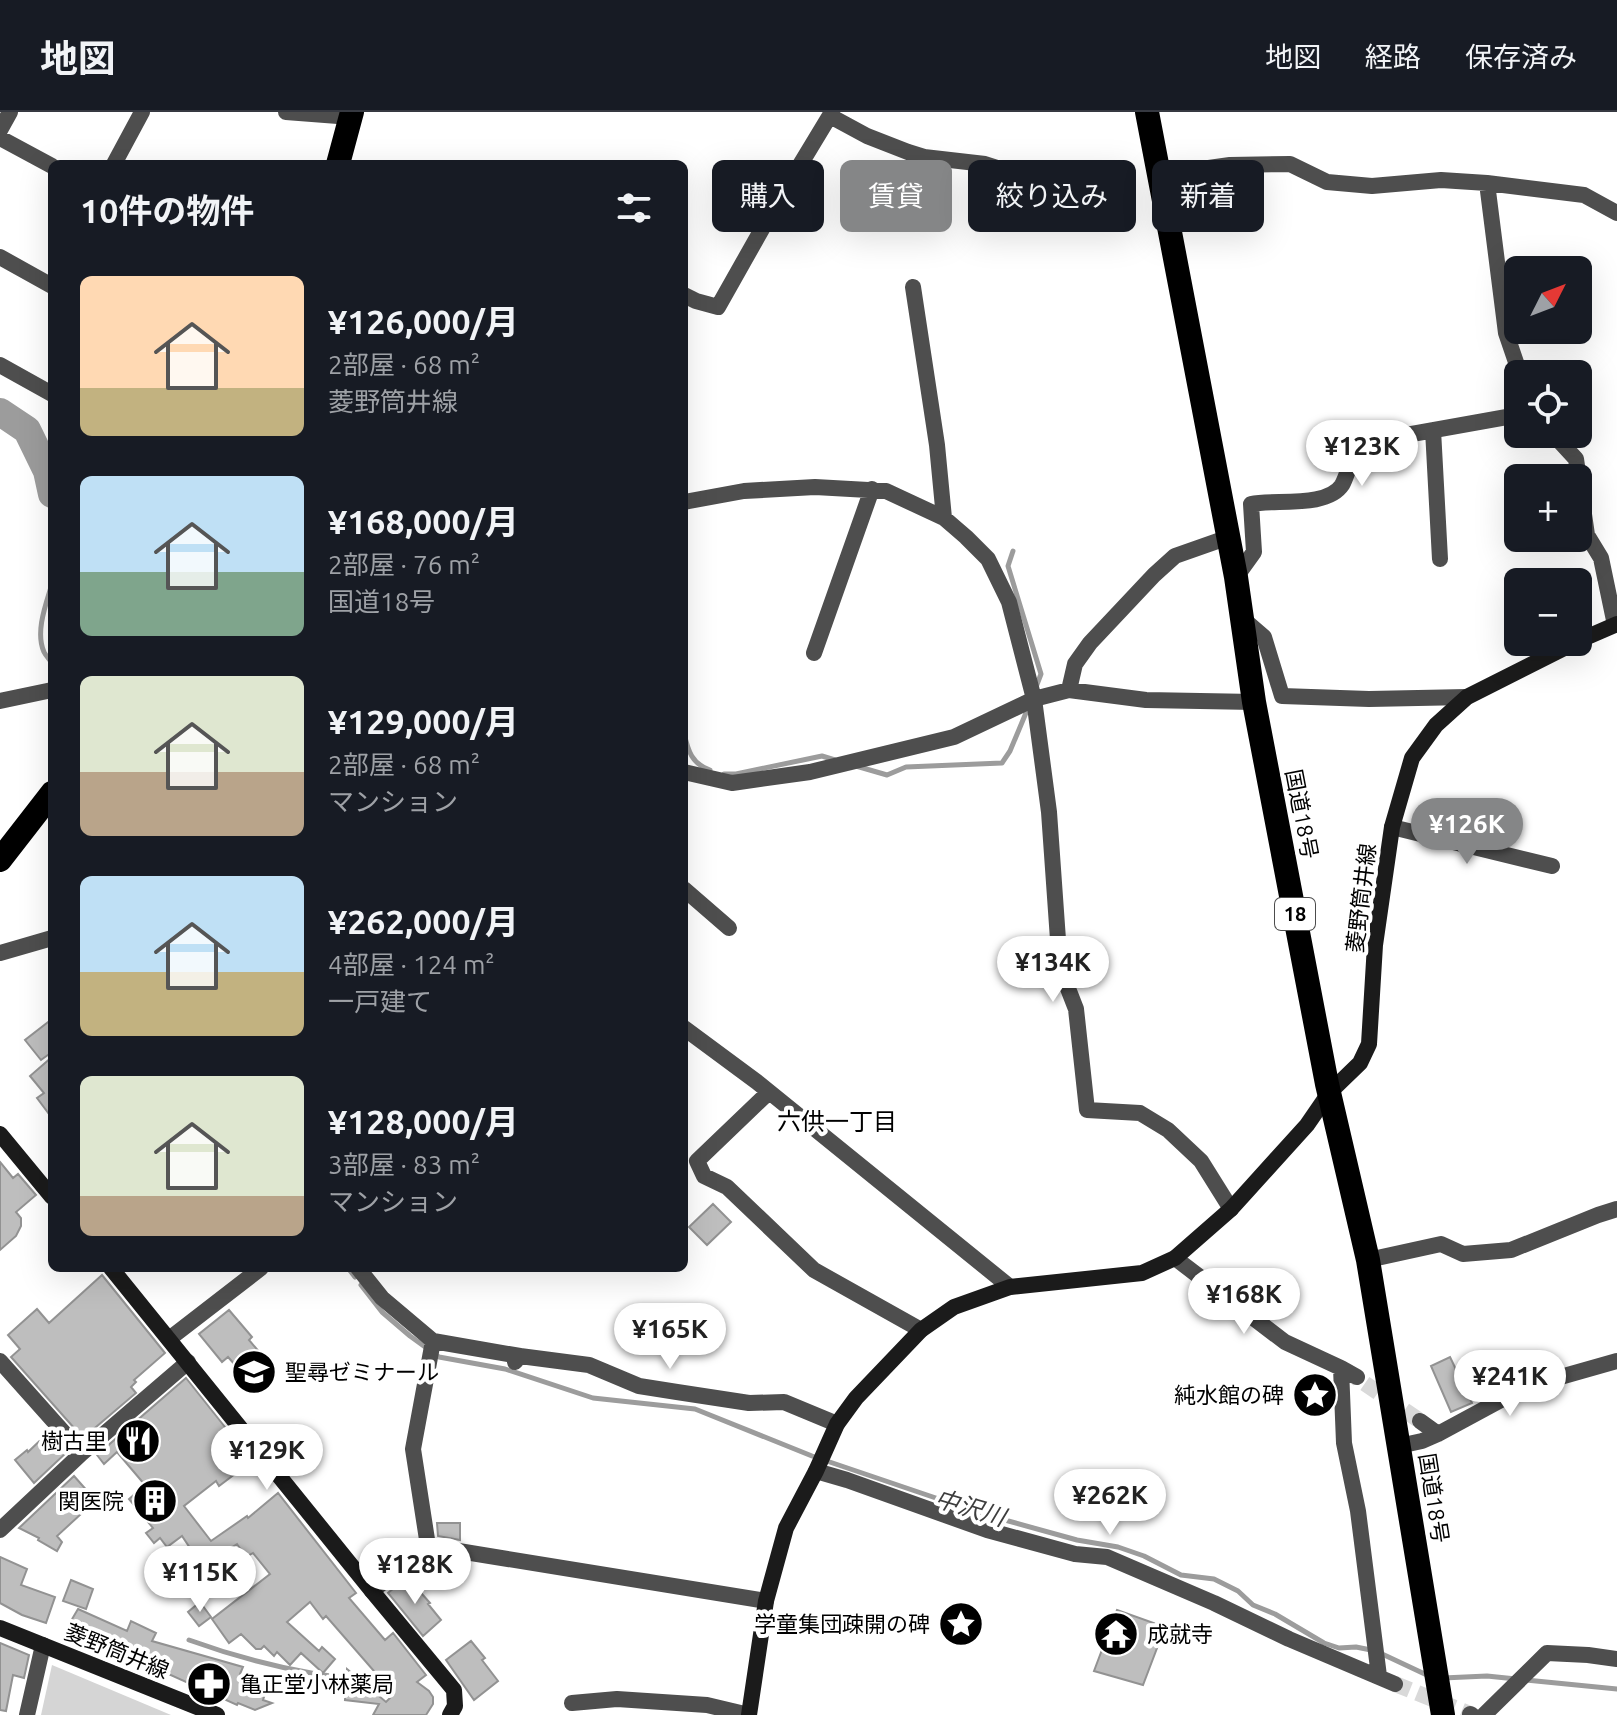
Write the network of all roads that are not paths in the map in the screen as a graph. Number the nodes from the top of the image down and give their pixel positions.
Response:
1 (10, 112) edge
2 (142, 112) edge
3 (286, 112) edge
4 (1147, 112) edge
5 (831, 114) edge
6 (351, 115) edge
7 (0, 130) edge
8 (0, 138) edge
9 (116, 160) edge
10 (339, 160) edge
11 (1156, 160) edge
12 (968, 162) edge
13 (48, 164) edge
14 (1264, 164) edge
15 (1487, 183) junction
16 (1617, 213) edge
17 (1170, 232) edge
18 (0, 257) edge
19 (48, 282) edge
20 (913, 287) dead end
21 (688, 297) edge
22 (1515, 360) edge
23 (0, 365) edge
24 (48, 392) edge
25 (1504, 417) edge
26 (1433, 430) junction
27 (1566, 448) edge
28 (872, 489) junction
29 (688, 501) edge
30 (944, 518) junction
31 (1229, 537) junction
32 (1440, 559) dead end
33 (1236, 577) junction
34 (1242, 618) junction
35 (1616, 625) edge
36 (1592, 635) edge
37 (814, 653) dead end
38 (1549, 656) edge
39 (1069, 690) junction
40 (48, 691) edge
41 (1467, 697) junction
42 (1034, 699) junction
43 (0, 701) edge
44 (1254, 702) junction
45 (688, 774) edge
46 (48, 798) edge
47 (1392, 827) junction
48 (0, 860) edge
49 (1552, 866) dead end
50 (688, 892) edge
51 (729, 928) dead end
52 (48, 939) edge
53 (0, 953) edge
54 (688, 1031) edge
55 (769, 1092) junction
56 (1329, 1093) junction
57 (0, 1134) edge
58 (48, 1192) edge
59 (1231, 1209) junction
60 (1617, 1209) edge
61 (1175, 1258) junction
62 (1368, 1260) junction
63 (114, 1272) edge
64 (256, 1272) edge
65 (361, 1272) edge
66 (1010, 1287) junction
67 (921, 1330) junction
68 (169, 1339) junction
69 (432, 1342) junction
70 (0, 1361) edge
71 (1617, 1361) edge
72 (188, 1362) junction
73 (1341, 1368) junction
74 (1357, 1377) tunnel mouth
75 (1420, 1421) tunnel mouth
76 (837, 1424) junction
77 (1438, 1434) junction
78 (1399, 1446) junction
79 (82, 1453) junction
80 (816, 1470) junction
81 (0, 1530) edge
82 (428, 1546) junction
83 (372, 1591) junction
84 (766, 1601) junction
85 (0, 1628) edge
86 (43, 1645) junction
87 (1617, 1659) edge
88 (1378, 1668) junction
89 (1395, 1684) tunnel mouth
90 (572, 1703) dead end
91 (191, 1711) edge
92 (27, 1715) edge
93 (217, 1715) edge
94 (450, 1715) edge
95 (749, 1715) edge
96 (1443, 1715) edge
97 (1484, 1715) edge

1 - 7 street
2 - 9 street
3 - 6 street
4 - 11 highway, 国道18号 / 18
5 - 12 street
5 - 21 street
6 - 10 highway
8 - 13 street
14 - 15 street
15 - 16 street
15 - 22 street
17 - 31 highway, 国道18号 / 18
18 - 19 street
20 - 30 street
23 - 24 street
25 - 26 street
26 - 32 street
26 - 33 street
27 - 35 street
28 - 29 street
28 - 30 street
28 - 37 street
30 - 42 street
31 - 33 highway, 国道18号 / 18
31 - 39 street
33 - 34 highway, 国道18号 / 18
34 - 41 street
34 - 44 highway, 国道18号 / 18
35 - 36 street, 菱野筒井線
38 - 41 street, 菱野筒井線
39 - 42 street
39 - 44 street
40 - 43 street
41 - 47 street, 菱野筒井線
42 - 45 street
42 - 59 street
44 - 56 highway, 国道18号 / 18
46 - 48 highway
47 - 49 street
47 - 56 street, 菱野筒井線
50 - 51 street
52 - 53 street
54 - 55 street
55 - 66 street
55 - 67 street
56 - 59 street, 菱野筒井線
56 - 62 highway, 国道18号 / 18
57 - 58 street
59 - 61 street, 菱野筒井線
60 - 62 street
61 - 66 street, 菱野筒井線
61 - 73 street
62 - 78 highway, 国道18号 / 18
63 - 68 street
64 - 68 street
65 - 69 street
66 - 67 street, 菱野筒井線
67 - 76 street, 菱野筒井線
68 - 72 street
69 - 76 street
69 - 82 street
70 - 79 street
71 - 77 street
72 - 79 street
72 - 83 street
73 - 74 street
73 - 88 street
75 - 77 street
76 - 80 street, 菱野筒井線
77 - 78 street
78 - 96 highway, 国道18号 / 18
79 - 81 street
80 - 84 street, 菱野筒井線
80 - 88 street
82 - 83 street
82 - 84 street
83 - 94 street
84 - 95 street, 菱野筒井線
85 - 86 street, 菱野筒井線
86 - 91 street, 菱野筒井線
86 - 92 street
87 - 97 street
88 - 89 street
90 - 95 street
91 - 93 street, 菱野筒井線

